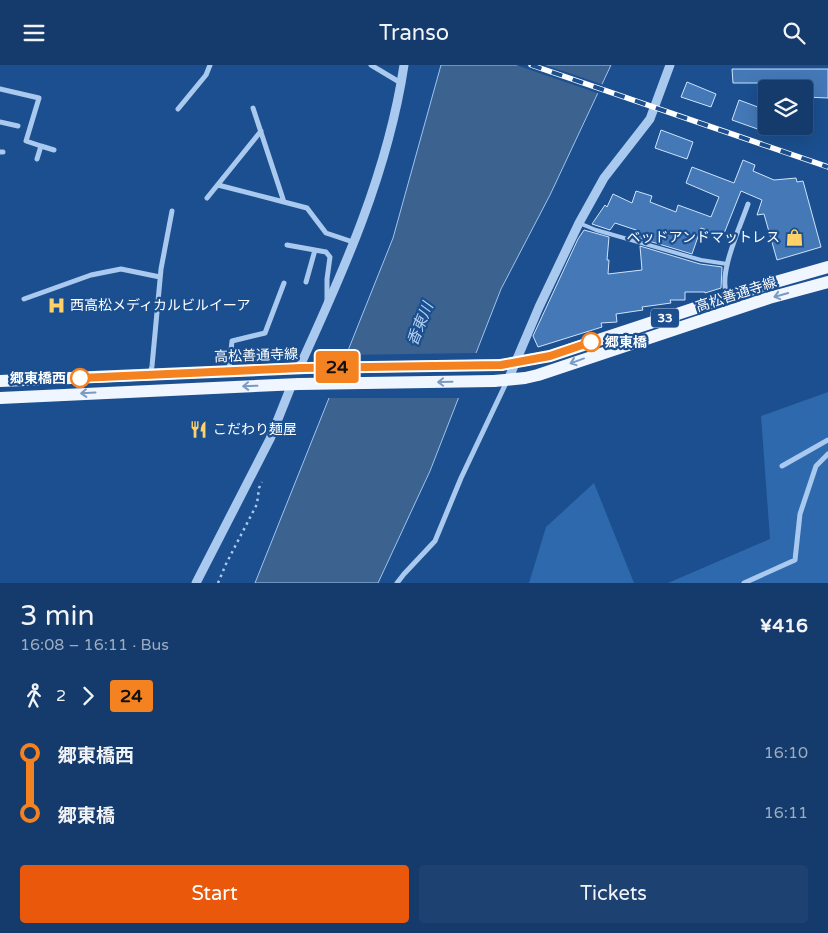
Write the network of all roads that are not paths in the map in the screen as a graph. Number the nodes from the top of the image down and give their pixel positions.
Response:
1 (210, 65) edge
2 (371, 65) edge
3 (404, 65) edge
4 (670, 65) edge
5 (401, 83) junction
6 (0, 89) edge
7 (253, 108) dead end
8 (178, 109) dead end
9 (0, 122) edge
10 (18, 127) dead end
11 (261, 131) junction
12 (41, 146) junction
13 (54, 150) dead end
14 (37, 159) dead end
15 (218, 185) junction
16 (207, 198) dead end
17 (284, 202) junction
18 (748, 205) dead end
19 (172, 211) dead end
20 (578, 223) junction
21 (353, 242) junction
22 (287, 245) dead end
23 (315, 250) junction
24 (727, 264) junction
25 (828, 267) edge
26 (160, 277) junction
27 (306, 282) dead end
28 (828, 282) edge
29 (284, 283) dead end
30 (728, 297) junction
31 (24, 299) dead end
32 (327, 309) junction
33 (514, 363) junction
34 (303, 368) junction
35 (228, 371) junction
36 (150, 374) junction
37 (508, 380) junction
38 (0, 381) edge
39 (295, 384) junction
40 (0, 398) edge
41 (828, 441) edge
42 (828, 454) edge
43 (782, 466) dead end
44 (196, 583) edge
45 (398, 583) edge
46 (744, 583) edge

1 - 8 street
2 - 5 street
3 - 5 street
4 - 20 street
5 - 21 street
6 - 12 street
7 - 11 street
9 - 10 street
11 - 15 street
11 - 17 street
12 - 13 street
12 - 14 street
15 - 16 street
15 - 17 street
17 - 21 street
18 - 24 street
19 - 26 street
20 - 24 lane
20 - 33 street
21 - 32 street
22 - 23 street
23 - 27 street
23 - 32 street
24 - 30 street
25 - 30 main road, 高松善通寺線 / 33
26 - 31 street
26 - 36 street
28 -> 37 main road, 高松善通寺線 / 33
29 - 35 street
30 - 33 main road, 高松善通寺線 / 33
32 - 34 street
33 - 34 main road, 高松善通寺線 / 33, bridge
33 - 37 street
34 - 35 main road, 高松善通寺線 / 33
35 - 36 main road, 高松善通寺線 / 33
36 - 38 main road, 高松善通寺線 / 33
37 -> 39 main road, 高松善通寺線 / 33, bridge
37 - 45 street
39 -> 40 main road, 高松善通寺線 / 33
39 - 44 street
41 - 43 street
42 - 46 street

